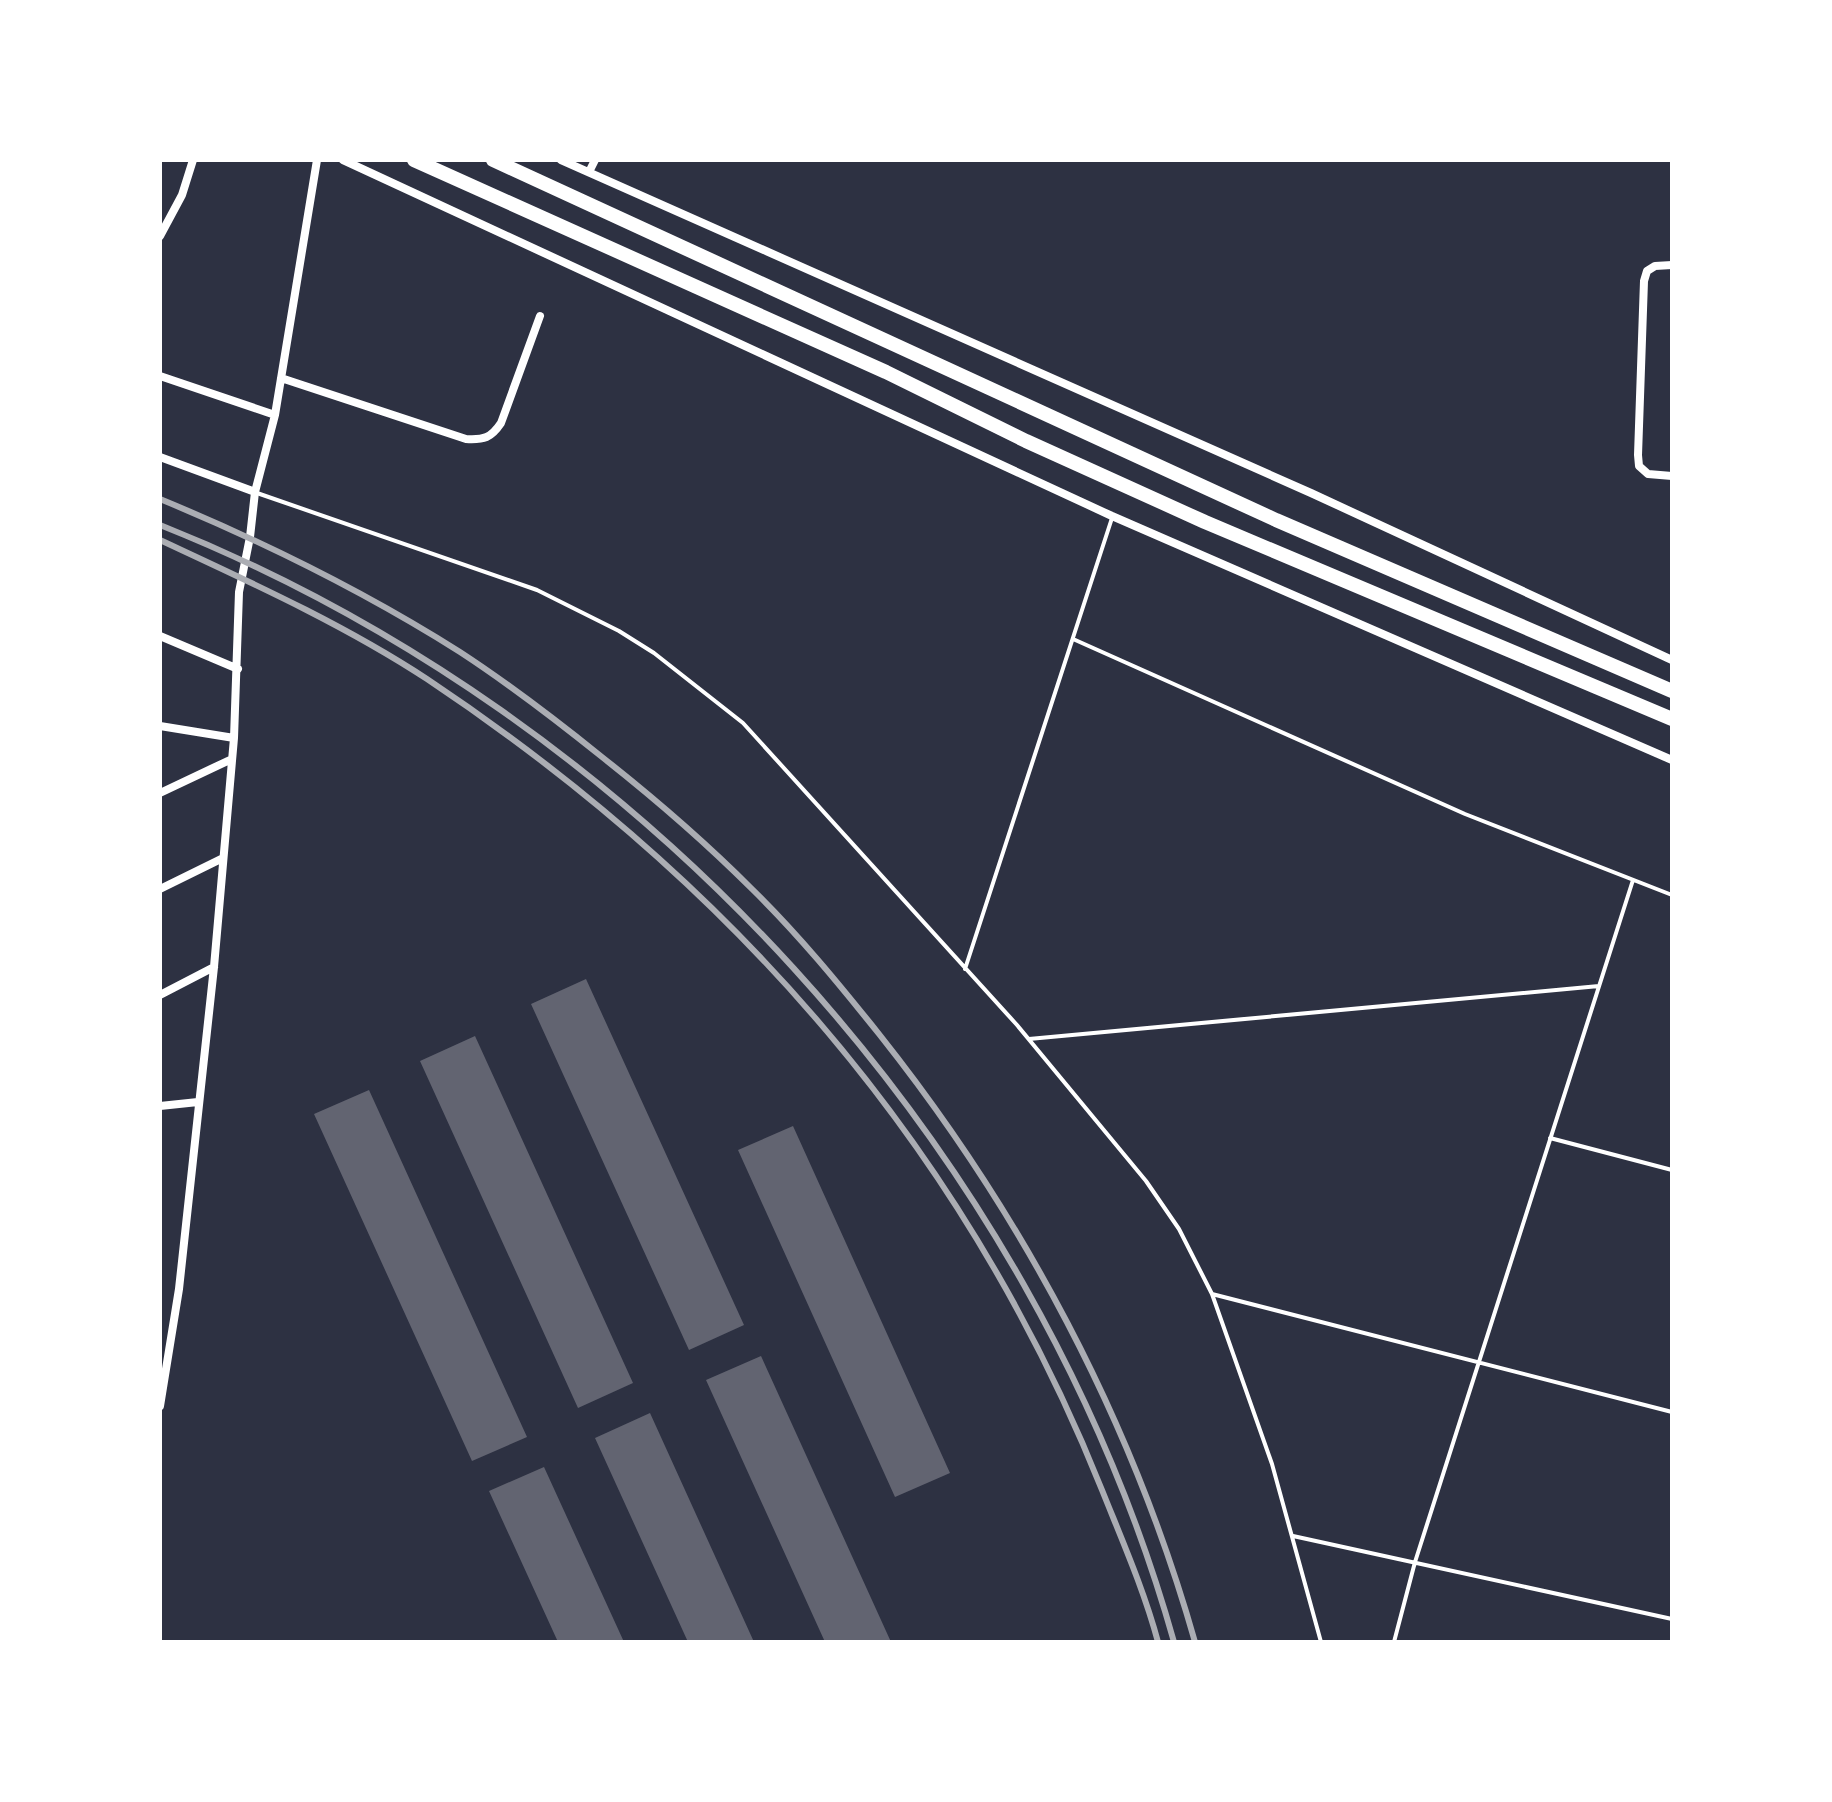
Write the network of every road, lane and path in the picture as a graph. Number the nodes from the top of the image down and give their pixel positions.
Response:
1 (193, 160) edge
2 (317, 160) edge
3 (343, 160) edge
4 (414, 160) edge
5 (493, 160) edge
6 (561, 160) edge
7 (595, 160) edge
8 (589, 172) junction
9 (160, 236) edge
10 (1672, 265) edge
11 (540, 316) dead end
12 (160, 376) edge
13 (281, 378) junction
14 (275, 415) junction
15 (160, 457) edge
16 (1672, 476) edge
17 (255, 492) junction
18 (1112, 516) junction
19 (160, 636) edge
20 (1073, 639) junction
21 (1672, 660) edge
22 (238, 669) junction
23 (1672, 691) edge
24 (1672, 719) edge
25 (160, 726) edge
26 (234, 738) junction
27 (232, 759) junction
28 (1672, 760) edge
29 (160, 793) edge
30 (223, 858) junction
31 (1633, 880) junction
32 (160, 889) edge
33 (1672, 895) edge
34 (214, 967) junction
35 (965, 969) junction
36 (1599, 986) junction
37 (160, 995) edge
38 (1029, 1039) junction
39 (198, 1102) junction
40 (160, 1106) edge
41 (1550, 1138) junction
42 (1672, 1170) edge
43 (1212, 1294) junction
44 (1479, 1362) junction
45 (162, 1388) edge
46 (160, 1406) edge
47 (1672, 1412) edge
48 (1293, 1536) junction
49 (1415, 1562) junction
50 (1672, 1619) edge
51 (1321, 1642) edge
52 (1394, 1642) edge

1 - 9 street
2 - 13 street
3 - 18 street
4 - 24 highway
5 - 23 highway
6 - 8 street
7 - 8 street
8 - 21 street
10 - 16 street
11 - 13 street
12 - 14 street
13 - 14 street
14 - 17 street
15 - 17 street
17 - 22 street
17 - 35 lane
18 - 20 lane
18 - 28 street
19 - 22 street
20 - 31 lane
20 - 35 lane
22 - 26 street
25 - 26 street
26 - 27 street
27 - 29 street
27 - 30 street
30 - 32 street
30 - 34 street
31 - 33 lane
31 - 36 lane
34 - 37 street
34 - 39 street
35 - 38 lane
36 - 38 lane
36 - 41 lane
38 - 43 lane
39 - 40 street
39 - 45 street
41 - 42 lane
41 - 44 lane
43 - 44 lane
43 - 48 lane
44 - 47 lane
44 - 49 lane
45 - 46 street
48 - 49 lane
48 - 51 lane
49 - 50 lane
49 - 52 lane

